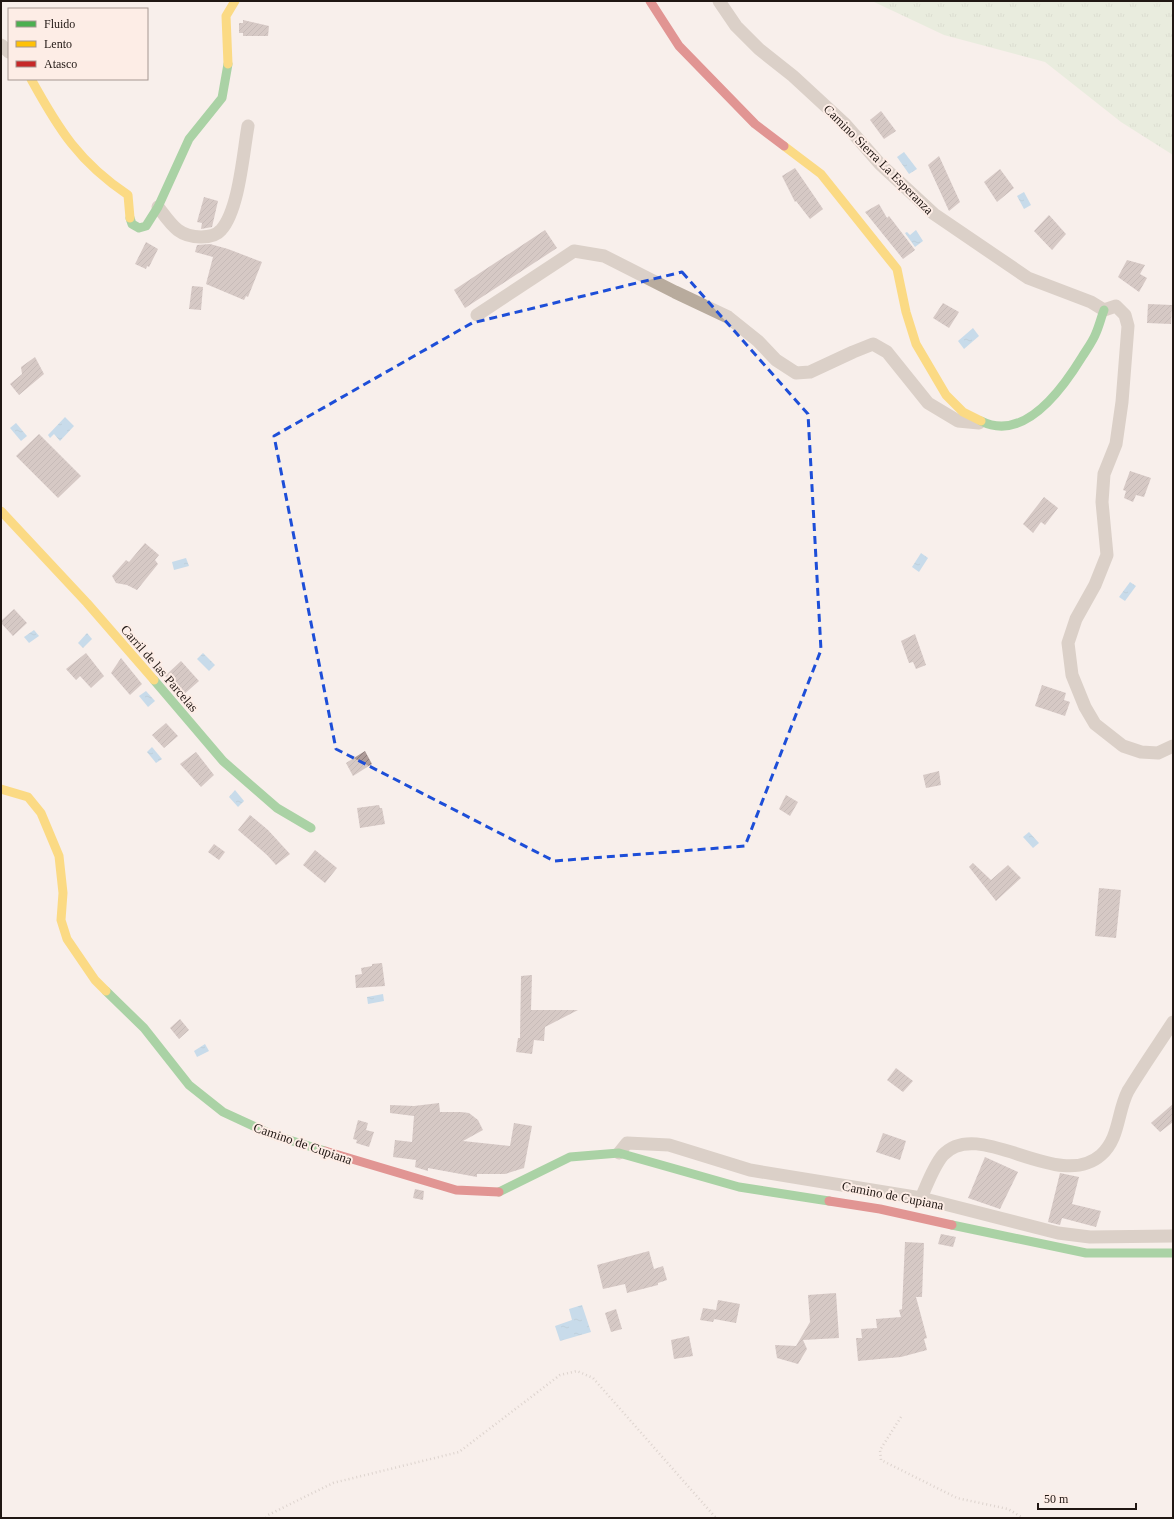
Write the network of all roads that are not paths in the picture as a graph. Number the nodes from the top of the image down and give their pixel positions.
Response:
1 (235, 1) edge
2 (650, 1) edge
3 (719, 1) edge
4 (32, 80) edge
5 (248, 126) dead end
6 (158, 208) junction
7 (1104, 310) junction
8 (477, 315) dead end
9 (987, 424) junction
10 (1, 510) edge
11 (1173, 746) edge
12 (1, 789) edge
13 (311, 828) dead end
14 (1173, 1022) edge
15 (619, 1153) junction
16 (921, 1198) junction
17 (1173, 1236) edge
18 (1173, 1254) edge

1 - 6 street
2 - 9 street
3 - 7 street, Camino Sierra La Esperanza
4 - 6 street
5 - 6 street
7 - 9 street
7 - 11 street, Camino Sierra La Esperanza
8 - 9 street
10 - 13 street, Carril de las Parcelas
12 - 15 street, Camino de Cupiana
14 - 16 street
15 - 16 street, Camino de Cupiana
15 - 18 street, Camino de Cupiana
16 - 17 street, Camino de Cupiana

